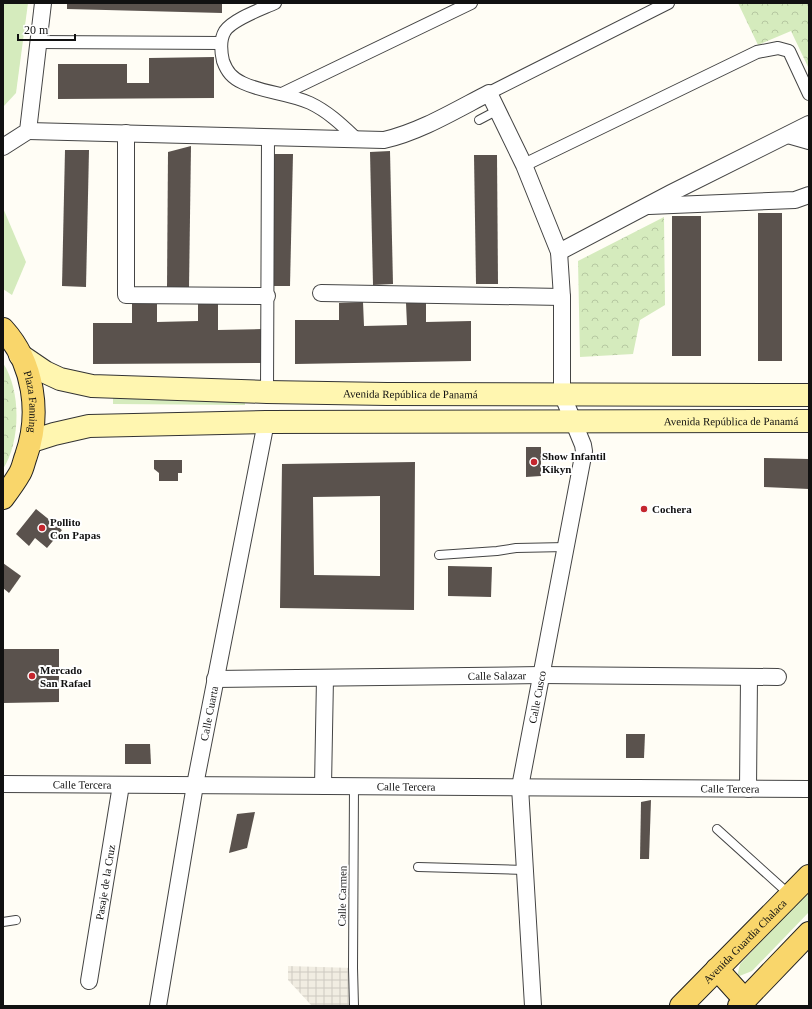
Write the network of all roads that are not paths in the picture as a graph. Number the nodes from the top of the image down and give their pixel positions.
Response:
1 (43, 3) edge
2 (275, 3) edge
3 (471, 3) edge
4 (668, 3) edge
5 (39, 42) junction
6 (221, 43) junction
7 (489, 93) junction
8 (282, 94) junction
9 (809, 94) edge
10 (498, 110) junction
11 (479, 120) dead end
12 (809, 124) edge
13 (28, 131) junction
14 (126, 133) junction
15 (788, 135) junction
16 (268, 137) junction
17 (358, 140) junction
18 (809, 141) edge
19 (3, 147) edge
20 (524, 165) junction
21 (809, 195) edge
22 (646, 206) junction
23 (559, 252) junction
24 (321, 293) dead end
25 (267, 296) junction
26 (562, 297) junction
27 (3, 329) edge
28 (20, 355) junction
29 (267, 392) junction
30 (562, 394) junction
31 (809, 395) edge
32 (809, 421) edge
33 (266, 422) junction
34 (574, 423) junction
35 (32, 441) junction
36 (3, 498) edge
37 (566, 547) junction
38 (439, 555) dead end
39 (541, 675) junction
40 (749, 677) junction
41 (778, 677) dead end
42 (325, 678) junction
43 (215, 679) junction
44 (3, 784) edge
45 (122, 785) junction
46 (195, 785) junction
47 (323, 786) junction
48 (354, 786) junction
49 (520, 787) junction
50 (748, 789) junction
51 (809, 789) edge
52 (717, 829) dead end
53 (418, 867) dead end
54 (525, 870) junction
55 (809, 876) edge
56 (790, 896) junction
57 (16, 920) dead end
58 (3, 922) edge
59 (807, 939) edge
60 (717, 969) junction
61 (90, 981) dead end
62 (742, 1003) edge
63 (158, 1006) edge
64 (354, 1006) edge
65 (533, 1006) edge
66 (681, 1006) edge

1 - 5 street
2 - 6 street
3 - 8 street
4 - 7 street
5 - 6 street
5 - 13 street
6 - 8 street
7 - 10 street
7 - 17 street
8 - 17 street
9 - 20 street
10 - 11 lane
10 - 20 street
12 - 15 street
13 - 14 street
13 - 19 street
14 - 16 street
14 - 25 street
15 - 18 street
15 - 22 street
16 - 17 street
16 - 25 street
20 - 23 street
21 - 22 street
22 - 23 street
23 - 26 street
24 - 26 street
25 - 29 street
26 - 30 street
27 - 28 main road, Plaza Fanning
28 - 29 main road, Avenida República de Panamá
28 - 35 main road, Plaza Fanning
29 - 30 main road, Avenida República de Panamá
30 - 31 main road, Avenida República de Panamá
30 - 34 street, Calle Cusco
32 - 34 main road, Avenida República de Panamá
33 - 34 main road, Avenida República de Panamá
33 - 35 main road, Avenida República de Panamá
33 - 43 street, Calle Cuarta
34 - 37 street, Calle Cusco
35 - 36 main road, Plaza Fanning
37 - 38 lane
37 - 39 street, Calle Cusco
39 - 40 street, Calle Salazar
39 - 42 street, Calle Salazar
39 - 49 street, Calle Cusco
40 - 41 street, Calle Salazar
40 - 50 street
42 - 43 street, Calle Salazar
42 - 47 street
43 - 46 street, Calle Cuarta
44 - 45 street, Calle Tercera
45 - 46 street, Calle Tercera
45 - 61 street, Pasaje de la Cruz
46 - 47 street, Calle Tercera
46 - 63 street, Calle Cuarta
47 - 48 street, Calle Tercera
48 - 49 street, Calle Tercera
48 - 64 lane, Calle Carmen
49 - 50 street, Calle Tercera
49 - 54 street, Calle Cusco
50 - 51 street, Calle Tercera
52 - 56 lane
53 - 54 lane
54 - 65 street, Calle Cusco
55 - 56 main road, Avenida Guardia Chalaca
56 - 60 main road, Avenida Guardia Chalaca
57 - 58 lane
59 - 62 main road
60 - 62 main road
60 - 66 main road, Avenida Guardia Chalaca

